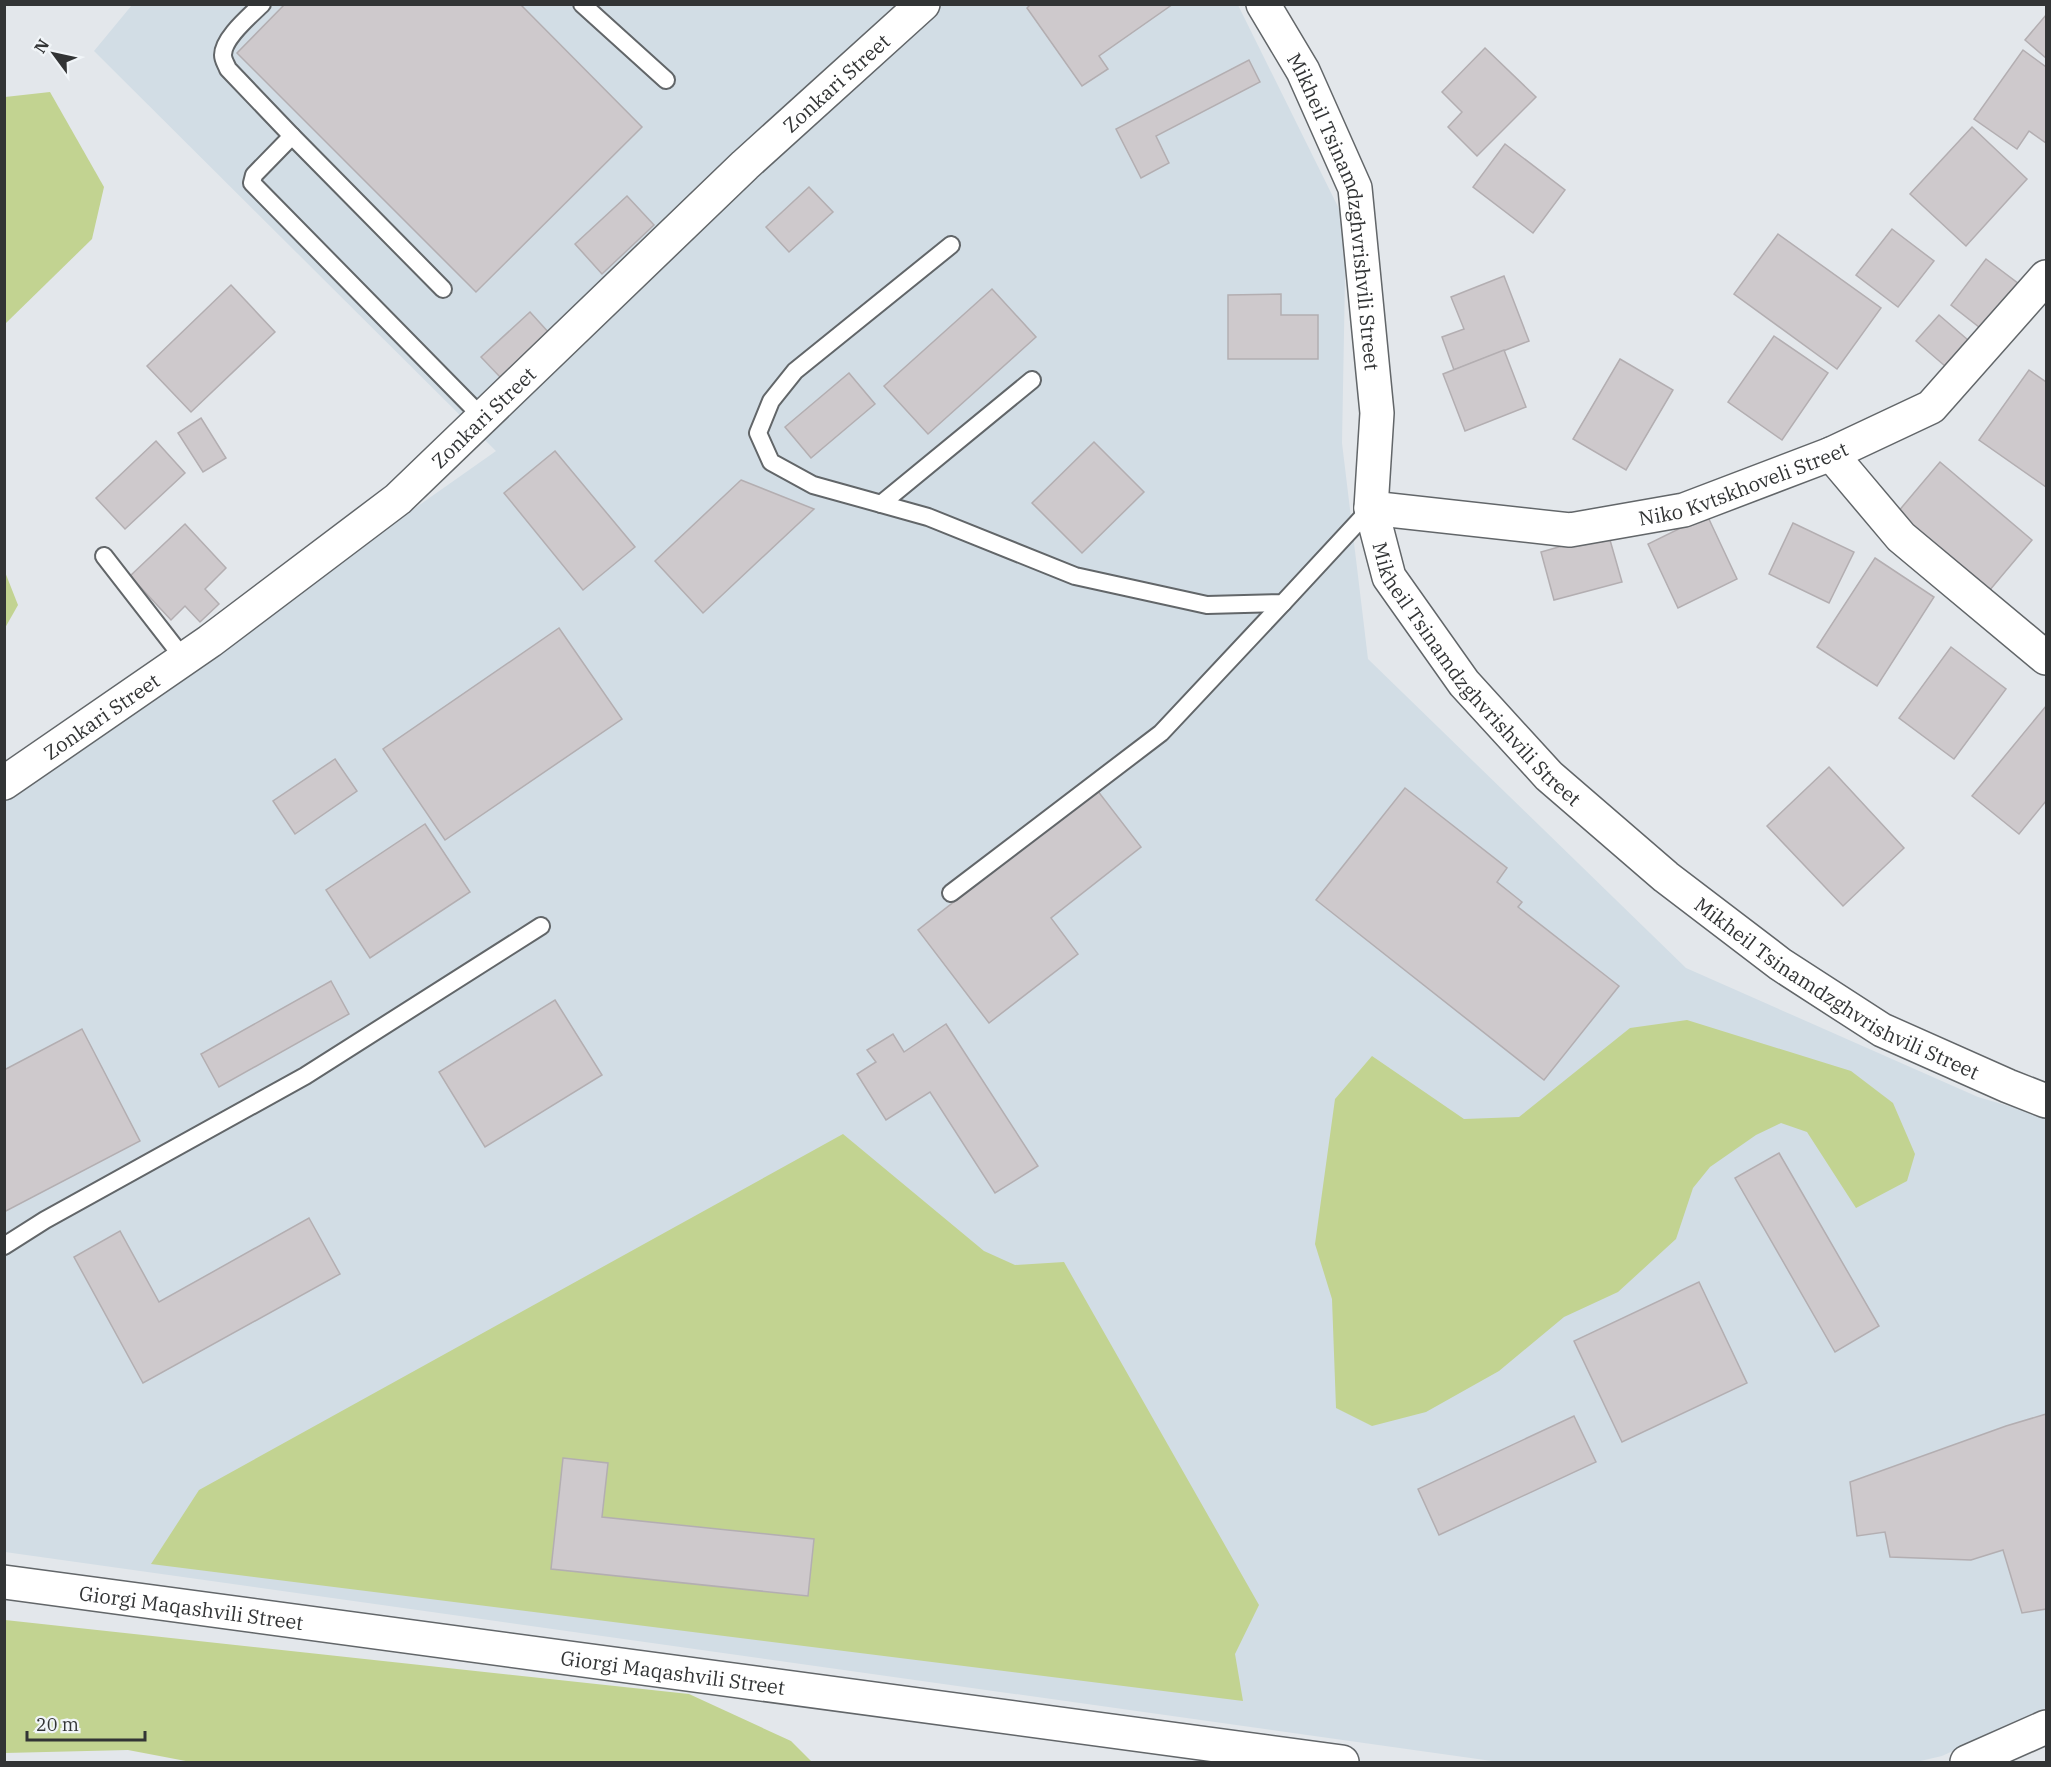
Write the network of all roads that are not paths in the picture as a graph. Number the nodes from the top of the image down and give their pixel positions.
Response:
1 (262, 4) edge
2 (582, 4) edge
3 (923, 4) edge
4 (1263, 4) edge
5 (666, 80) dead end
6 (292, 136) junction
7 (951, 245) dead end
8 (2046, 277) edge
9 (443, 289) dead end
10 (1032, 380) dead end
11 (483, 418) junction
12 (1831, 454) junction
13 (881, 504) junction
14 (1371, 508) junction
15 (104, 556) dead end
16 (1283, 603) junction
17 (2046, 658) edge
18 (184, 659) junction
19 (4, 783) edge
20 (951, 893) dead end
21 (541, 926) dead end
22 (2046, 1101) edge
23 (4, 1246) edge
24 (4, 1582) edge
25 (2046, 1727) edge
26 (1342, 1762) edge
27 (1967, 1762) edge

1 - 6 lane
2 - 5 lane
3 - 11 street, Zonkari Street
4 - 14 street, Mikheil Tsinamdzghvrishvili Street
6 - 9 lane
6 - 11 lane
7 - 13 lane
8 - 12 street, Niko Kvtskhoveli Street
10 - 13 lane
11 - 18 street, Zonkari Street
12 - 14 street, Niko Kvtskhoveli Street
12 - 17 street
13 - 16 lane
14 - 16 lane
14 - 22 street, Mikheil Tsinamdzghvrishvili Street
15 - 18 lane
16 - 20 lane
18 - 19 street, Zonkari Street
21 - 23 lane
24 - 26 street, Giorgi Maqashvili Street
25 - 27 street

